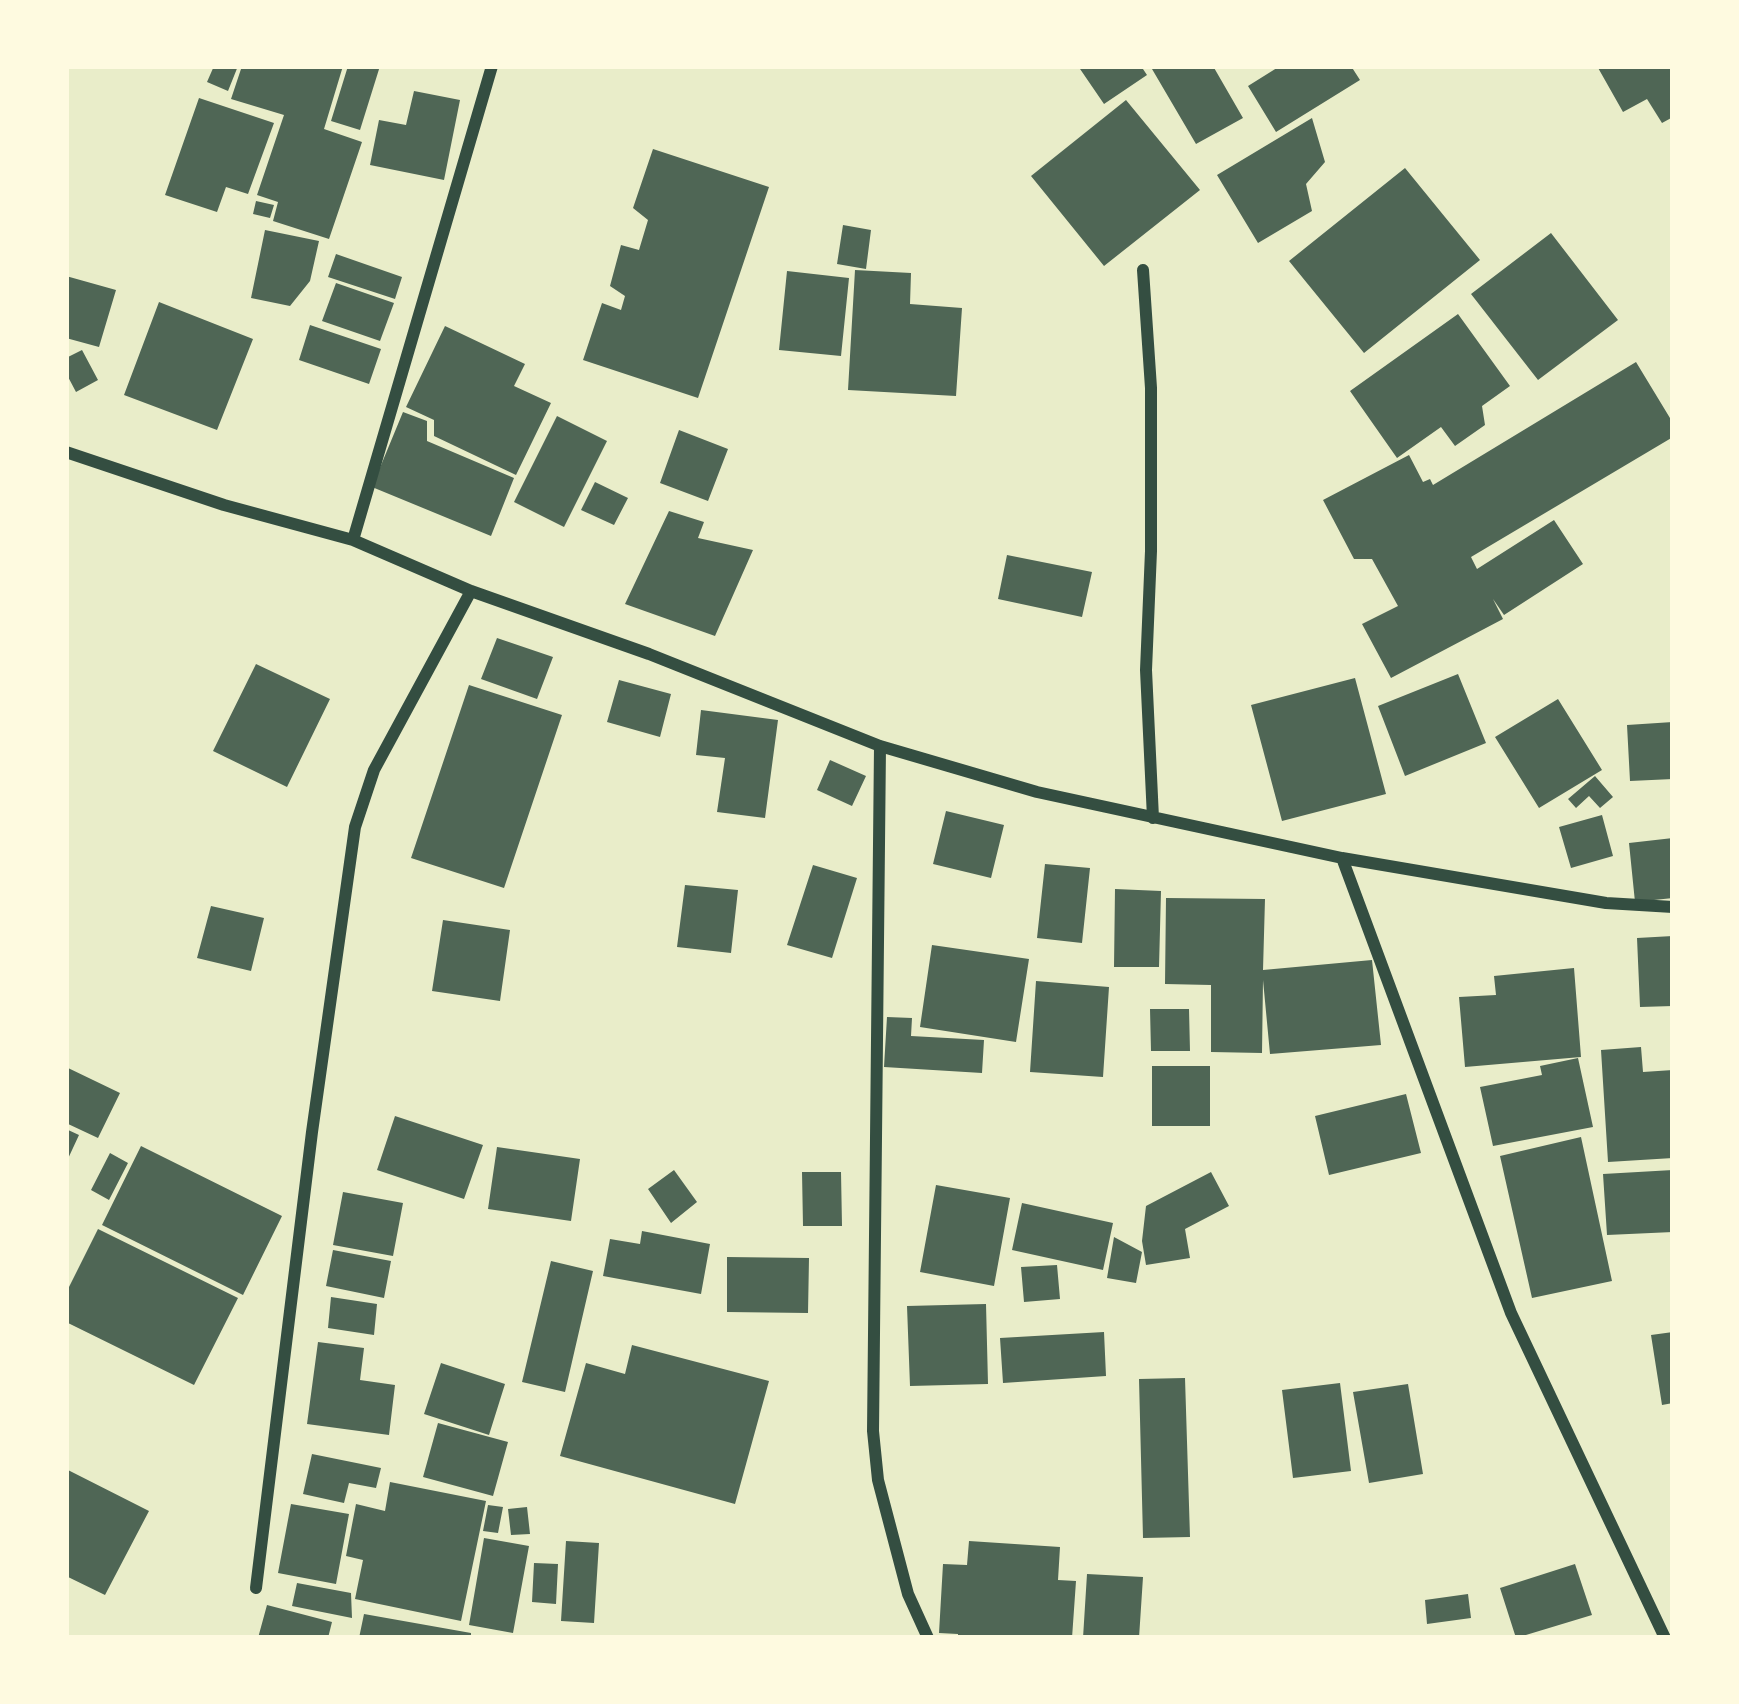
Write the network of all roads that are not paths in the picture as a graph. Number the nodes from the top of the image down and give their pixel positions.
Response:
1 (492, 66) edge
2 (1143, 270) dead end
3 (66, 452) edge
4 (353, 540) junction
5 (470, 591) junction
6 (880, 746) junction
7 (1153, 818) junction
8 (1342, 858) junction
9 (1673, 907) edge
10 (256, 1588) dead end
11 (928, 1638) edge
12 (1665, 1638) edge

1 - 4 street
2 - 7 street
3 - 4 street
4 - 5 street
5 - 6 street
5 - 10 street
6 - 7 street
6 - 11 street
7 - 8 street
8 - 9 street
8 - 12 street

